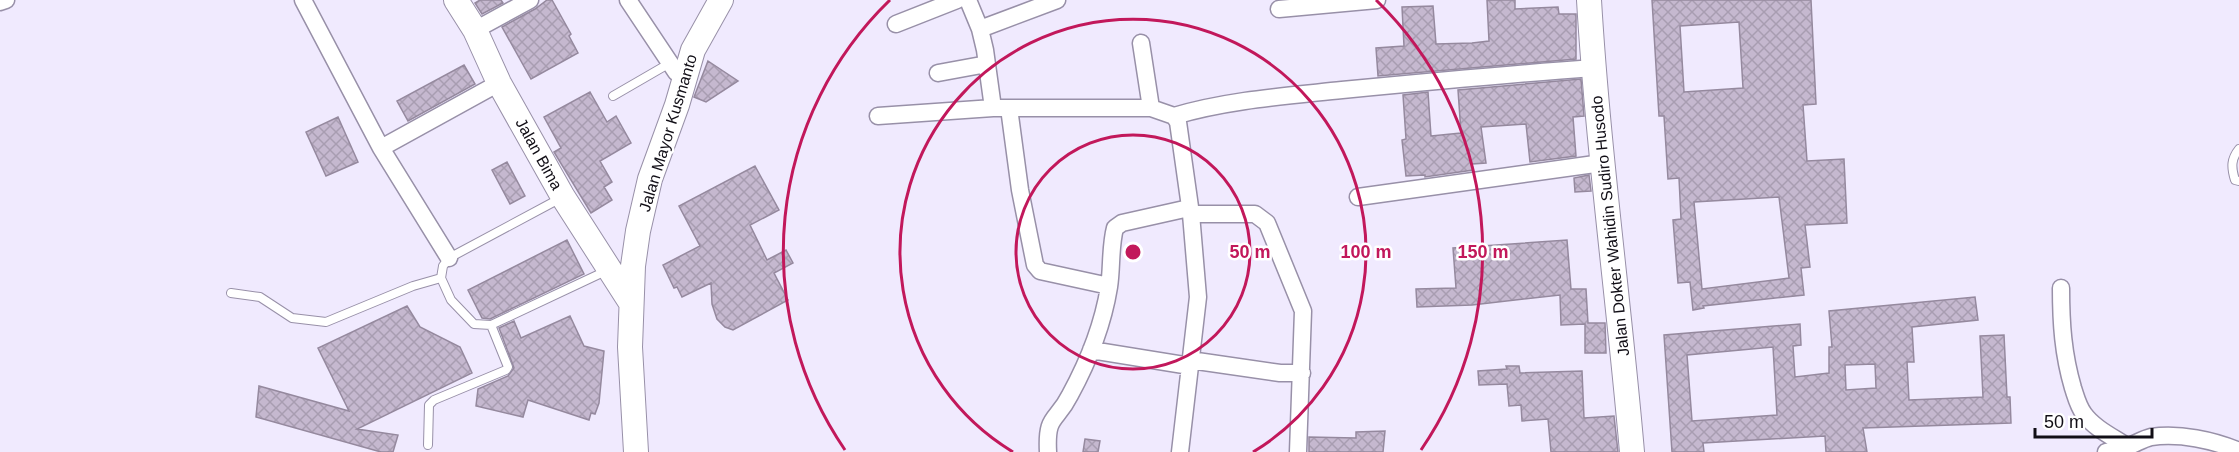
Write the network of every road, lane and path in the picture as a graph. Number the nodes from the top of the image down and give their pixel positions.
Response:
1 (6, 0) edge
2 (303, 0) edge
3 (456, 0) edge
4 (530, 0) edge
5 (628, 0) edge
6 (721, 0) edge
7 (957, 0) edge
8 (968, 0) edge
9 (1058, 0) edge
10 (1377, 0) edge
11 (1589, 0) edge
12 (0, 2) edge
13 (1279, 9) dead end
14 (896, 24) dead end
15 (980, 29) junction
16 (475, 30) junction
17 (1141, 43) dead end
18 (987, 64) junction
19 (1593, 68) junction
20 (678, 71) junction
21 (938, 73) dead end
22 (499, 83) junction
23 (613, 96) dead end
24 (1001, 108) junction
25 (1151, 108) junction
26 (878, 116) dead end
27 (1174, 116) junction
28 (381, 148) junction
29 (2239, 149) edge
30 (1602, 163) junction
31 (2239, 181) edge
32 (563, 197) junction
33 (1358, 197) dead end
34 (1190, 211) junction
35 (449, 258) junction
36 (608, 270) junction
37 (441, 278) junction
38 (1109, 286) junction
39 (2061, 288) dead end
40 (231, 294) dead end
41 (631, 303) junction
42 (491, 325) junction
43 (1091, 350) junction
44 (1190, 363) junction
45 (1302, 373) junction
46 (428, 445) dead end
47 (2128, 447) junction
48 (2239, 451) edge
49 (636, 452) edge
50 (1048, 452) edge
51 (1180, 452) edge
52 (1298, 452) edge
53 (1632, 452) edge
54 (2106, 452) edge

1 - 12 street
2 - 28 street
3 - 16 main road, Jalan Bima
4 - 16 street
5 - 20 street
6 - 20 main road, Jalan Mayor Kusmanto
7 - 14 street
8 - 15 street
9 - 15 street
10 - 13 street
11 - 19 main road, Jalan Dokter Wahidin Sudiro Husodo
15 - 18 street
16 - 22 main road, Jalan Bima
17 - 25 street
18 - 21 street
18 - 24 street
19 - 27 street
19 - 30 main road, Jalan Dokter Wahidin Sudiro Husodo
20 - 23 lane
20 - 41 main road, Jalan Mayor Kusmanto
22 - 28 street
22 - 32 main road, Jalan Bima
24 - 25 street
24 - 26 street
24 - 38 street
25 - 27 street
27 - 34 street
28 - 35 street
29 - 31 lane
30 - 33 street
30 - 53 main road, Jalan Dokter Wahidin Sudiro Husodo
32 - 35 lane
32 - 36 main road, Jalan Bima
34 - 38 street
34 - 44 street
34 - 45 street
35 - 37 lane
36 - 41 main road, Jalan Bima
36 - 42 lane
37 - 40 lane
37 - 42 lane
38 - 43 street
39 - 47 street
41 - 49 main road, Jalan Mayor Kusmanto
42 - 46 lane
43 - 44 street
43 - 50 street
44 - 45 street
44 - 51 street
45 - 52 street
47 - 48 street
47 - 54 street

